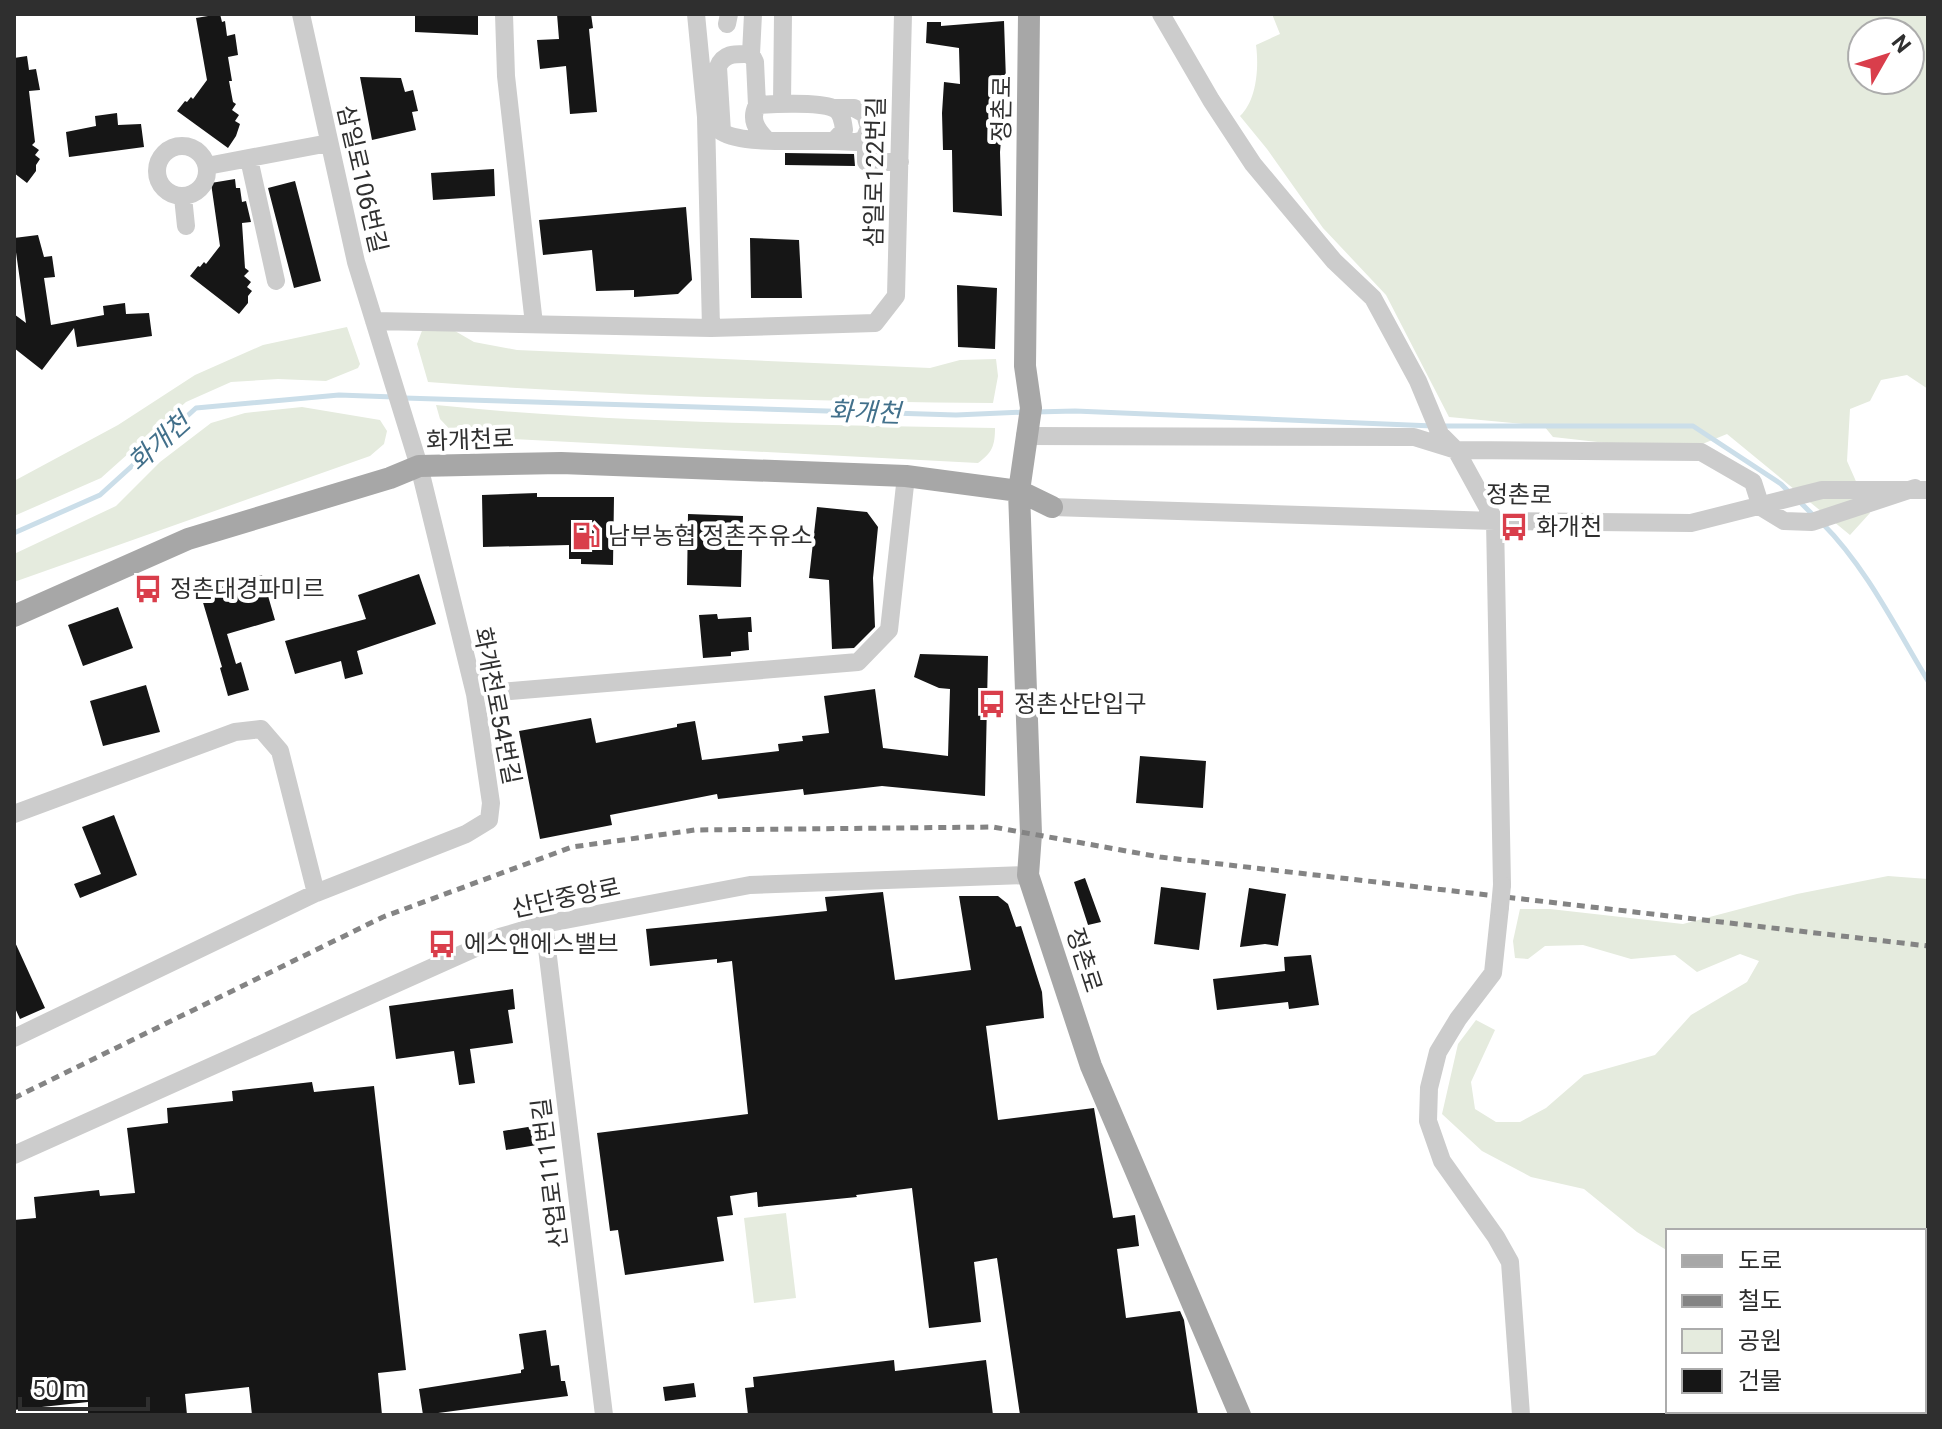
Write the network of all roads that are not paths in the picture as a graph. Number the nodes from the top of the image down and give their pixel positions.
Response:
1 (301, 14) edge
2 (504, 14) edge
3 (696, 14) edge
4 (753, 14) edge
5 (783, 14) edge
6 (903, 14) edge
7 (1029, 14) edge
8 (1161, 14) edge
9 (730, 17) edge
10 (751, 54) junction
11 (782, 104) junction
12 (833, 108) junction
13 (756, 114) junction
14 (169, 128) dead end
15 (866, 135) junction
16 (741, 139) junction
17 (766, 139) junction
18 (834, 141) junction
19 (329, 143) junction
20 (171, 148) junction
21 (249, 159) junction
22 (900, 162) junction
23 (207, 166) junction
24 (183, 197) junction
25 (186, 226) dead end
26 (276, 281) dead end
27 (374, 321) junction
28 (534, 324) junction
29 (711, 328) junction
30 (385, 353) joint
31 (1028, 423) junction
32 (1456, 450) junction
33 (416, 458) junction
34 (906, 476) junction
35 (1921, 489) edge
36 (1019, 491) junction
37 (1052, 507) joint
38 (1761, 507) junction
39 (1495, 521) junction
40 (14, 616) edge
41 (475, 694) junction
42 (14, 814) edge
43 (1028, 875) junction
44 (316, 893) junction
45 (544, 924) junction
46 (14, 1038) edge
47 (14, 1155) edge
48 (604, 1415) edge
49 (1240, 1415) edge
50 (1521, 1415) edge

1 - 19 street, 삼일로106번길
2 - 28 street
3 - 29 street
4 - 9 street
4 - 10 street
5 - 11 street
6 - 22 street, 삼일로122번길
7 - 31 main road, 정촌로
8 - 32 street
10 - 13 street
10 - 16 street
11 - 12 street
11 - 13 street
12 - 15 street
12 - 18 street
13 - 16 street
13 - 17 street
14 - 20 street
15 - 18 street
15 - 22 street
16 - 17 street
17 - 18 street
19 - 21 street
19 - 27 street, 삼일로106번길
20 - 23 street
20 - 24 street
21 - 23 street
21 - 26 street
22 - 29 street, 삼일로122번길
23 - 24 street
24 - 25 street
27 - 28 street
27 - 30 street, 삼일로106번길
28 - 29 street
30 - 33 street, 화개천로54번길
31 - 32 street
31 - 36 main road, 정촌로
32 - 38 street
32 - 39 street
33 - 34 main road, 화개천로
33 - 40 main road, 화개천로
33 - 41 street, 화개천로54번길
34 - 36 main road, 화개천로
34 - 41 street
35 - 38 street, 정촌로
35 - 38 street
36 - 37 main road, 정촌로
36 - 43 main road, 정촌로
37 - 39 street, 정촌로
38 - 39 street, 정촌로
39 - 50 street, bridge
41 - 44 street, 화개천로54번길
42 - 44 street
43 - 45 street, 산단중앙로
43 - 49 main road, 정촌로
44 - 46 street, 화개천로54번길
45 - 47 street, 산단중앙로
45 - 48 street, 산업로111번길

